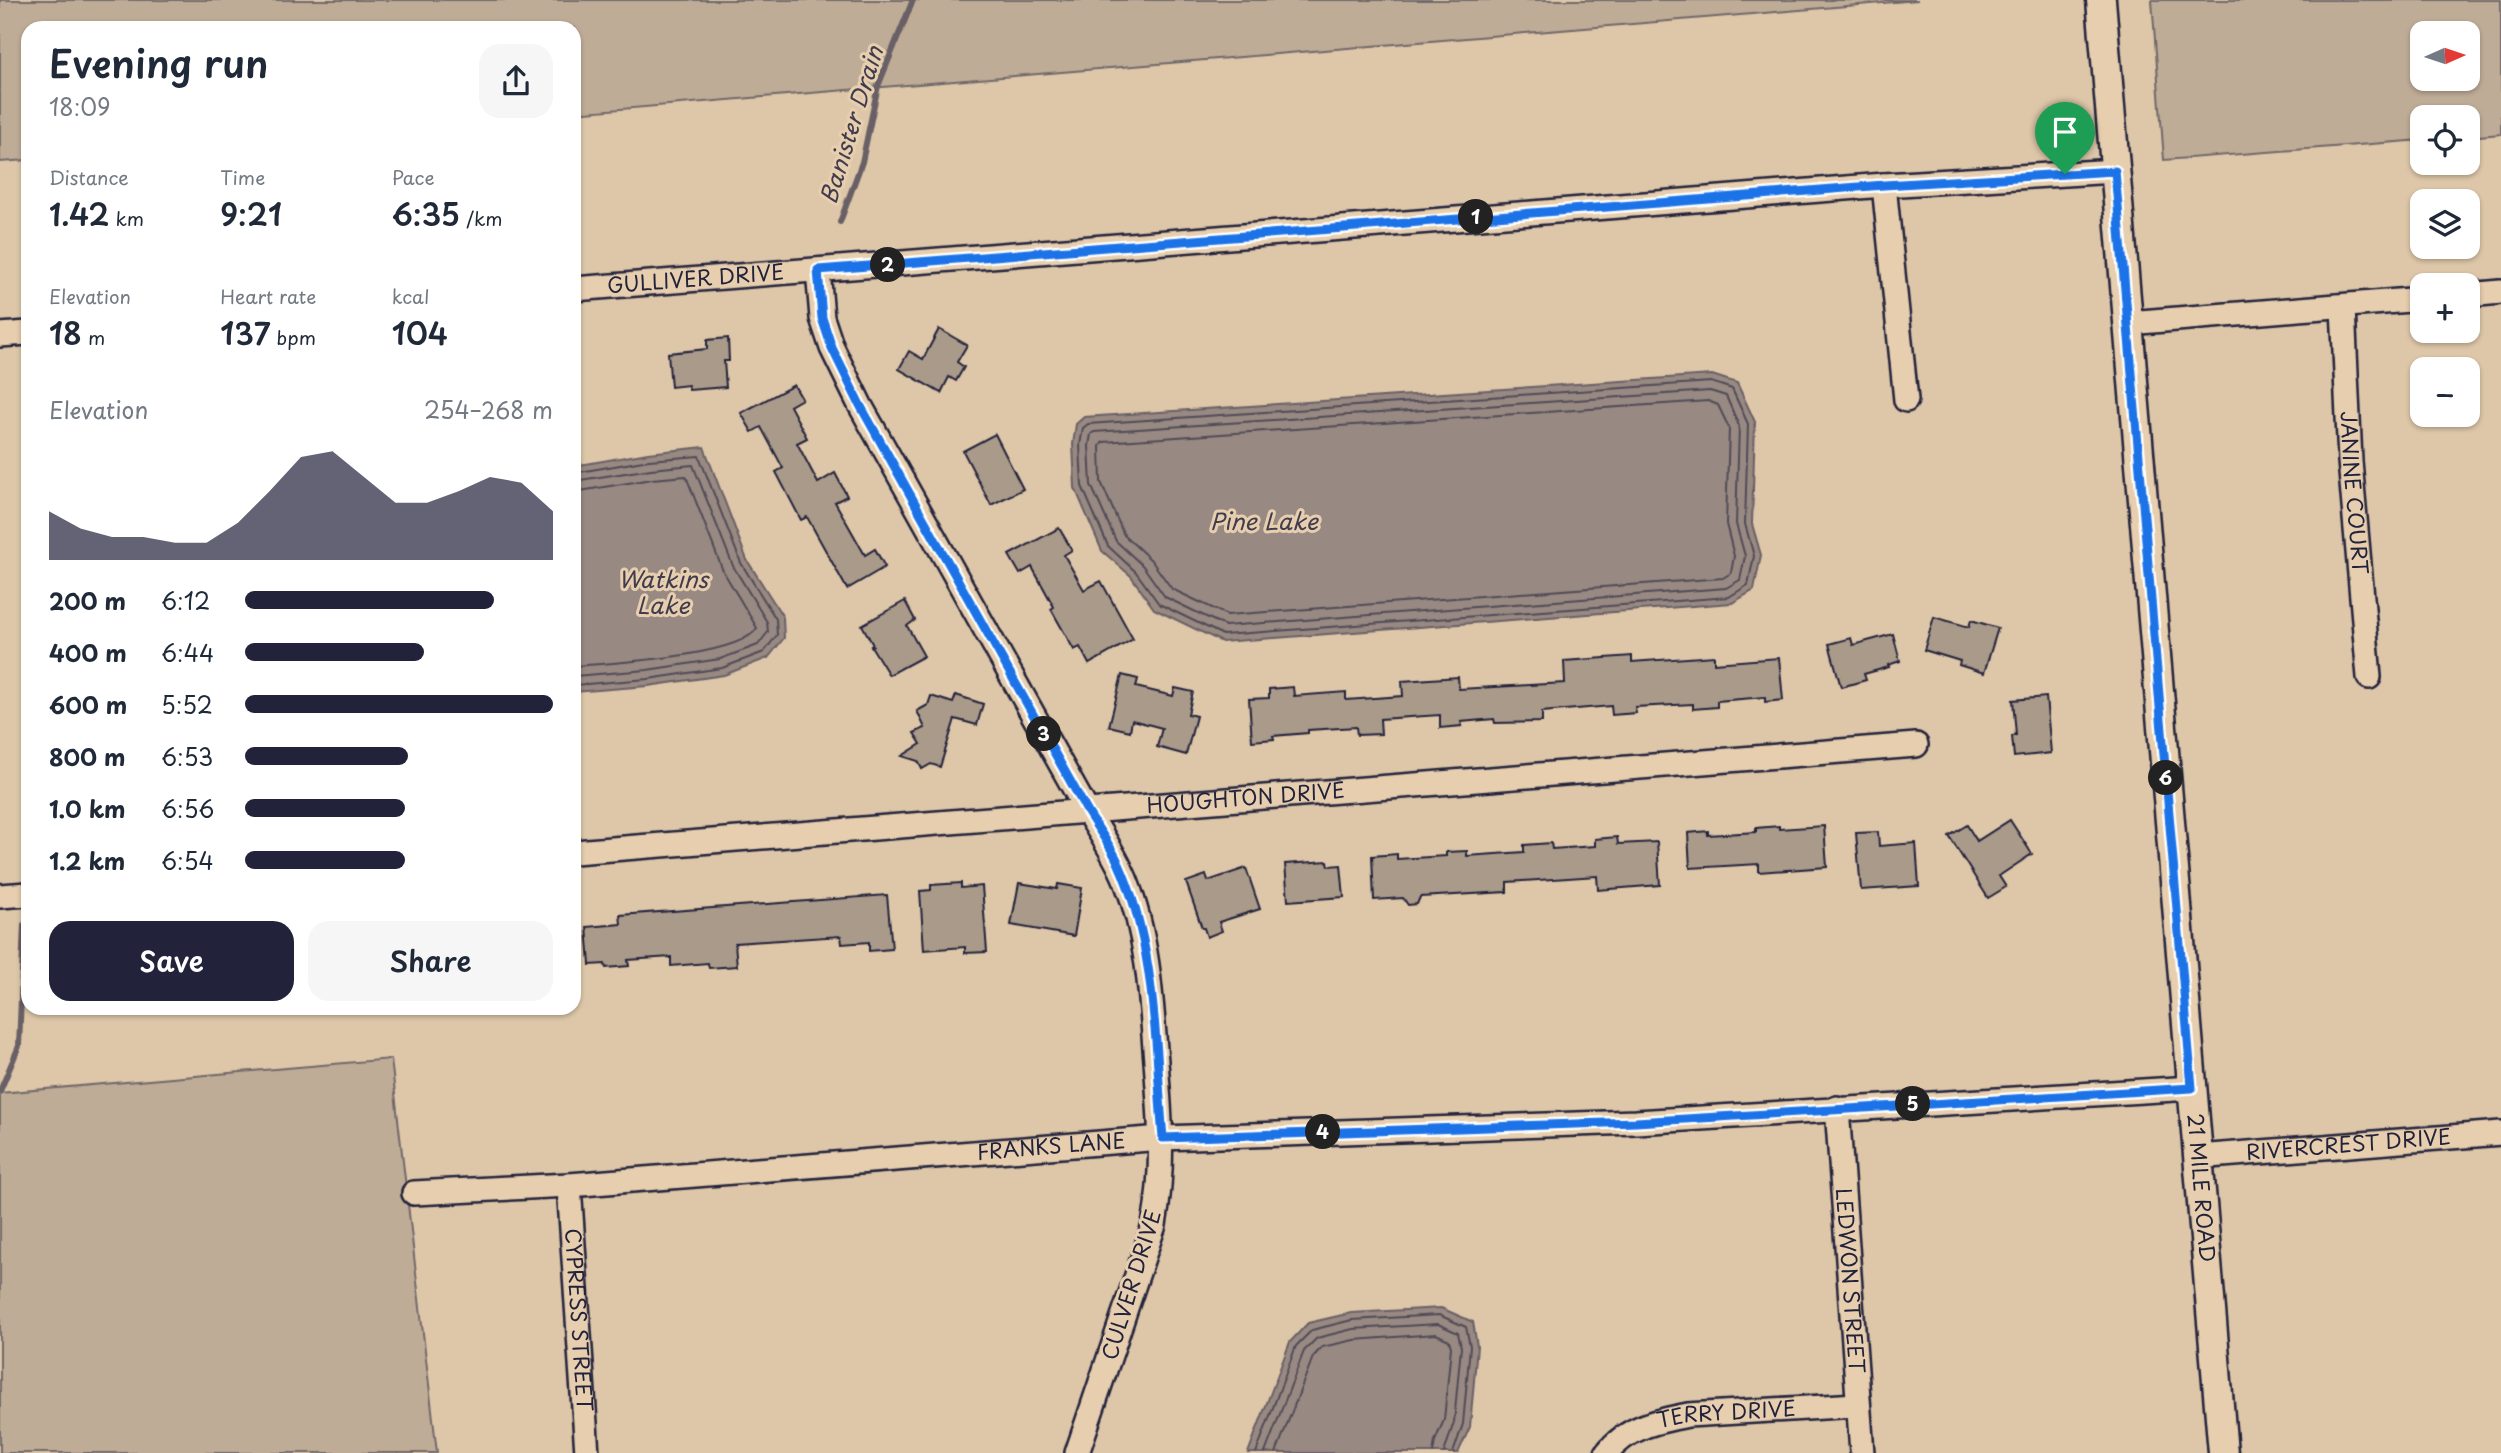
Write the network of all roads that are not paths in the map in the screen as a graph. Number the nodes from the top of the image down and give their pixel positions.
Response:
1 (2101, 0) edge
2 (2115, 171) junction
3 (1884, 185) junction
4 (818, 270) junction
5 (581, 288) edge
6 (2501, 292) edge
7 (2480, 294) edge
8 (2410, 300) edge
9 (2343, 307) junction
10 (2128, 323) junction
11 (21, 334) edge
12 (0, 335) edge
13 (1906, 400) dead end
14 (2369, 677) dead end
15 (1916, 745) dead end
16 (1087, 811) junction
17 (581, 851) edge
18 (21, 894) edge
19 (0, 896) edge
20 (2192, 1088) junction
21 (1837, 1108) junction
22 (2501, 1133) edge
23 (1163, 1138) junction
24 (2197, 1157) junction
25 (569, 1185) junction
26 (414, 1193) dead end
27 (1857, 1405) junction
28 (587, 1453) edge
29 (1077, 1453) edge
30 (1607, 1453) edge
31 (1862, 1453) edge
32 (2222, 1453) edge

1 - 2 street, 21 MILE ROAD
2 - 3 street, GULLIVER DRIVE
2 - 10 street, 21 MILE ROAD
3 - 4 street, GULLIVER DRIVE
3 - 13 street
4 - 5 street, GULLIVER DRIVE
4 - 16 street, CULVER DRIVE
6 - 7 street
8 - 9 street
9 - 10 street
9 - 14 street, JANINE COURT
10 - 20 street, 21 MILE ROAD
11 - 12 street
15 - 16 street, HOUGHTON DRIVE
16 - 17 street, HOUGHTON DRIVE
16 - 23 street, CULVER DRIVE
18 - 19 street
20 - 21 street, FRANKS LANE
20 - 24 street, 21 MILE ROAD
21 - 23 street, FRANKS LANE
21 - 27 street, LEDWON STREET
22 - 24 street, RIVERCREST DRIVE
23 - 25 street, FRANKS LANE
23 - 29 street, CULVER DRIVE
24 - 32 street, 21 MILE ROAD
25 - 26 street, FRANKS LANE
25 - 28 street, CYPRESS STREET
27 - 30 street, TERRY DRIVE
27 - 31 street, LEDWON STREET

